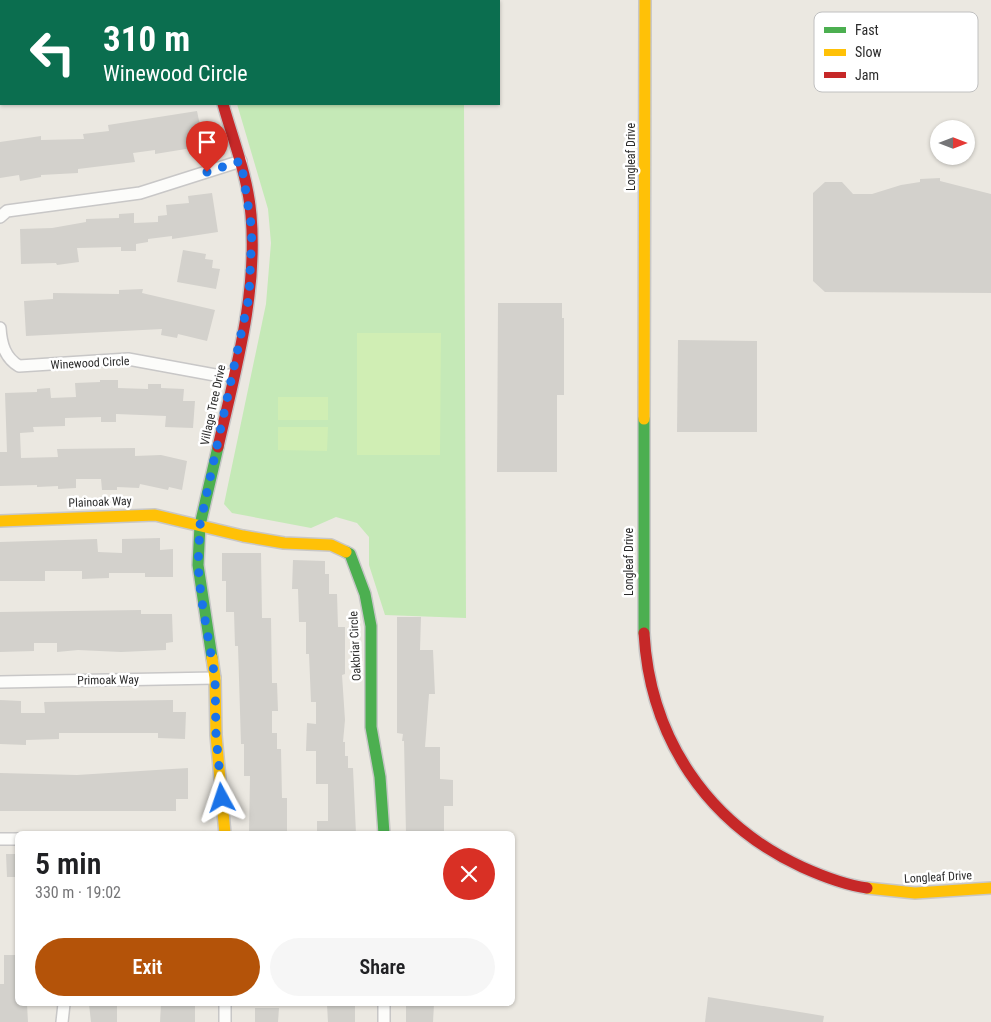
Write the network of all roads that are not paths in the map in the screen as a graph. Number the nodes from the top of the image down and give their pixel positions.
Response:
1 (645, 0) edge
2 (224, 105) edge
3 (241, 161) junction
4 (0, 217) edge
5 (0, 328) edge
6 (234, 375) junction
7 (0, 520) edge
8 (200, 525) junction
9 (215, 678) junction
10 (0, 682) edge
11 (225, 831) edge
12 (384, 831) edge
13 (0, 839) edge
14 (15, 839) edge
15 (991, 888) edge
16 (64, 1006) edge
17 (225, 1006) edge
18 (384, 1006) edge
19 (62, 1022) edge
20 (225, 1022) edge
21 (384, 1022) edge

1 - 15 street, Longleaf Drive
2 - 3 street, Village Tree Drive
3 - 4 street
3 - 6 street, Village Tree Drive
5 - 6 street, Winewood Circle
6 - 8 street, Village Tree Drive
7 - 8 street, Plainoak Way
8 - 9 street, Village Tree Drive
8 - 12 street, Oakbriar Circle
9 - 10 street, Primoak Way
9 - 11 street, Village Tree Drive
13 - 14 street
16 - 19 street
17 - 20 street
18 - 21 street

